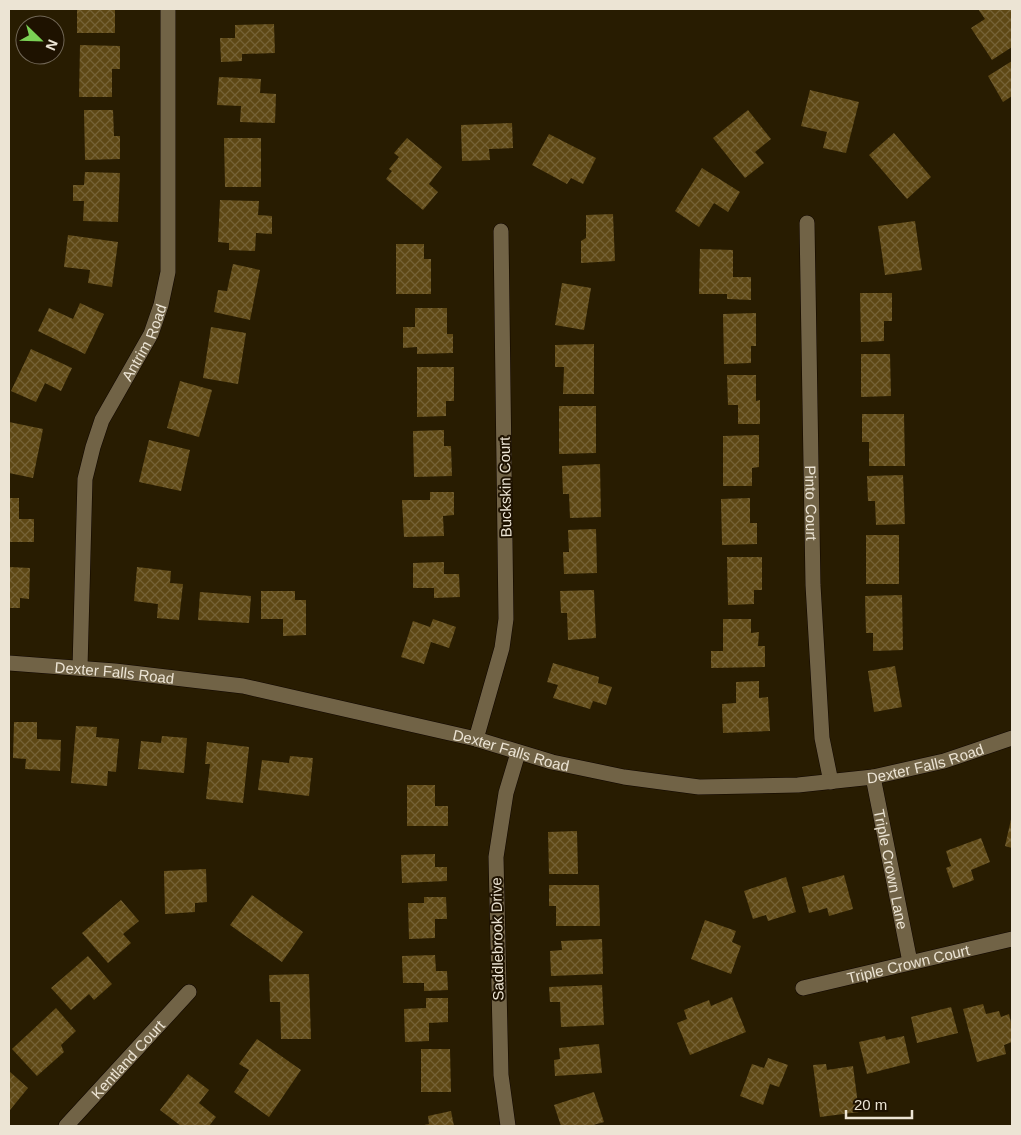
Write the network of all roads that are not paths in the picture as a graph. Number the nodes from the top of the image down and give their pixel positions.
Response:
1 (168, 9) edge
2 (807, 223) dead end
3 (502, 231) dead end
4 (9, 663) edge
5 (80, 668) junction
6 (1012, 738) edge
7 (476, 739) junction
8 (518, 753) junction
9 (873, 777) junction
10 (831, 782) junction
11 (1012, 939) edge
12 (910, 962) junction
13 (803, 988) dead end
14 (189, 992) dead end
15 (66, 1126) edge
16 (508, 1126) edge

1 - 5 street, Antrim Road
2 - 10 street, Pinto Court
3 - 7 street, Buckskin Court
4 - 5 street, Dexter Falls Road
5 - 7 street, Dexter Falls Road
6 - 9 street, Dexter Falls Road
7 - 8 street, Dexter Falls Road
8 - 10 street, Dexter Falls Road
8 - 16 street, Saddlebrook Drive
9 - 10 street, Dexter Falls Road
9 - 12 street, Triple Crown Lane
11 - 12 street, Triple Crown Court
12 - 13 street, Triple Crown Court
14 - 15 street, Kentland Court

